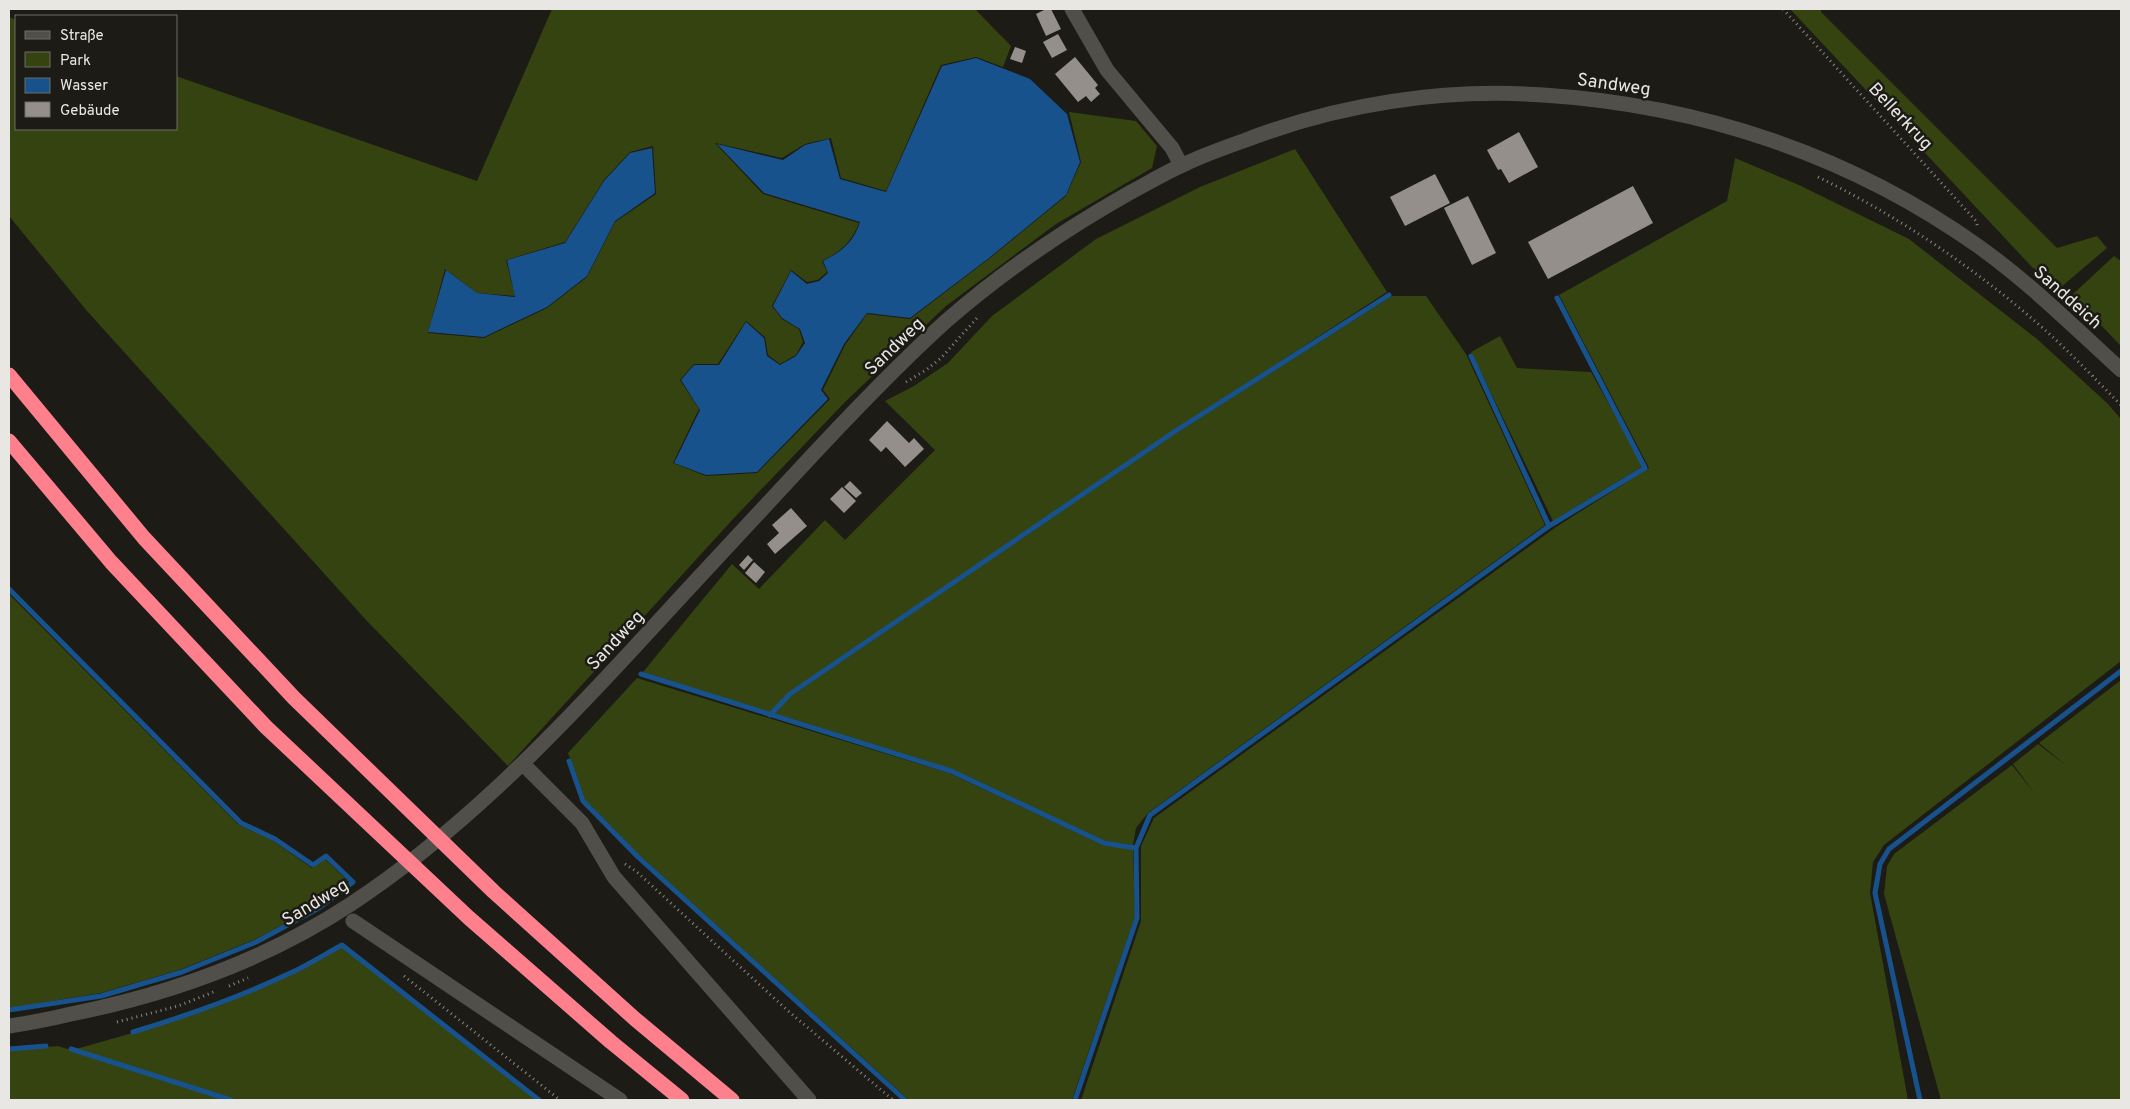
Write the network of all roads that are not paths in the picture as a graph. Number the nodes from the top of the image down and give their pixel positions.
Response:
1 (1072, 9) edge
2 (1181, 165) junction
3 (2012, 272) joint
4 (2121, 370) edge
5 (9, 376) edge
6 (9, 441) edge
7 (523, 764) junction
8 (353, 921) dead end
9 (9, 1026) edge
10 (620, 1100) edge
11 (682, 1100) edge
12 (732, 1100) edge
13 (809, 1100) edge

1 - 2 street
2 - 3 street, Sandweg
2 - 7 street, Sandweg
3 - 4 street, Sanddeich
5 - 12 highway
6 - 11 highway
7 - 9 street, Sandweg
7 - 13 street
8 - 10 street

